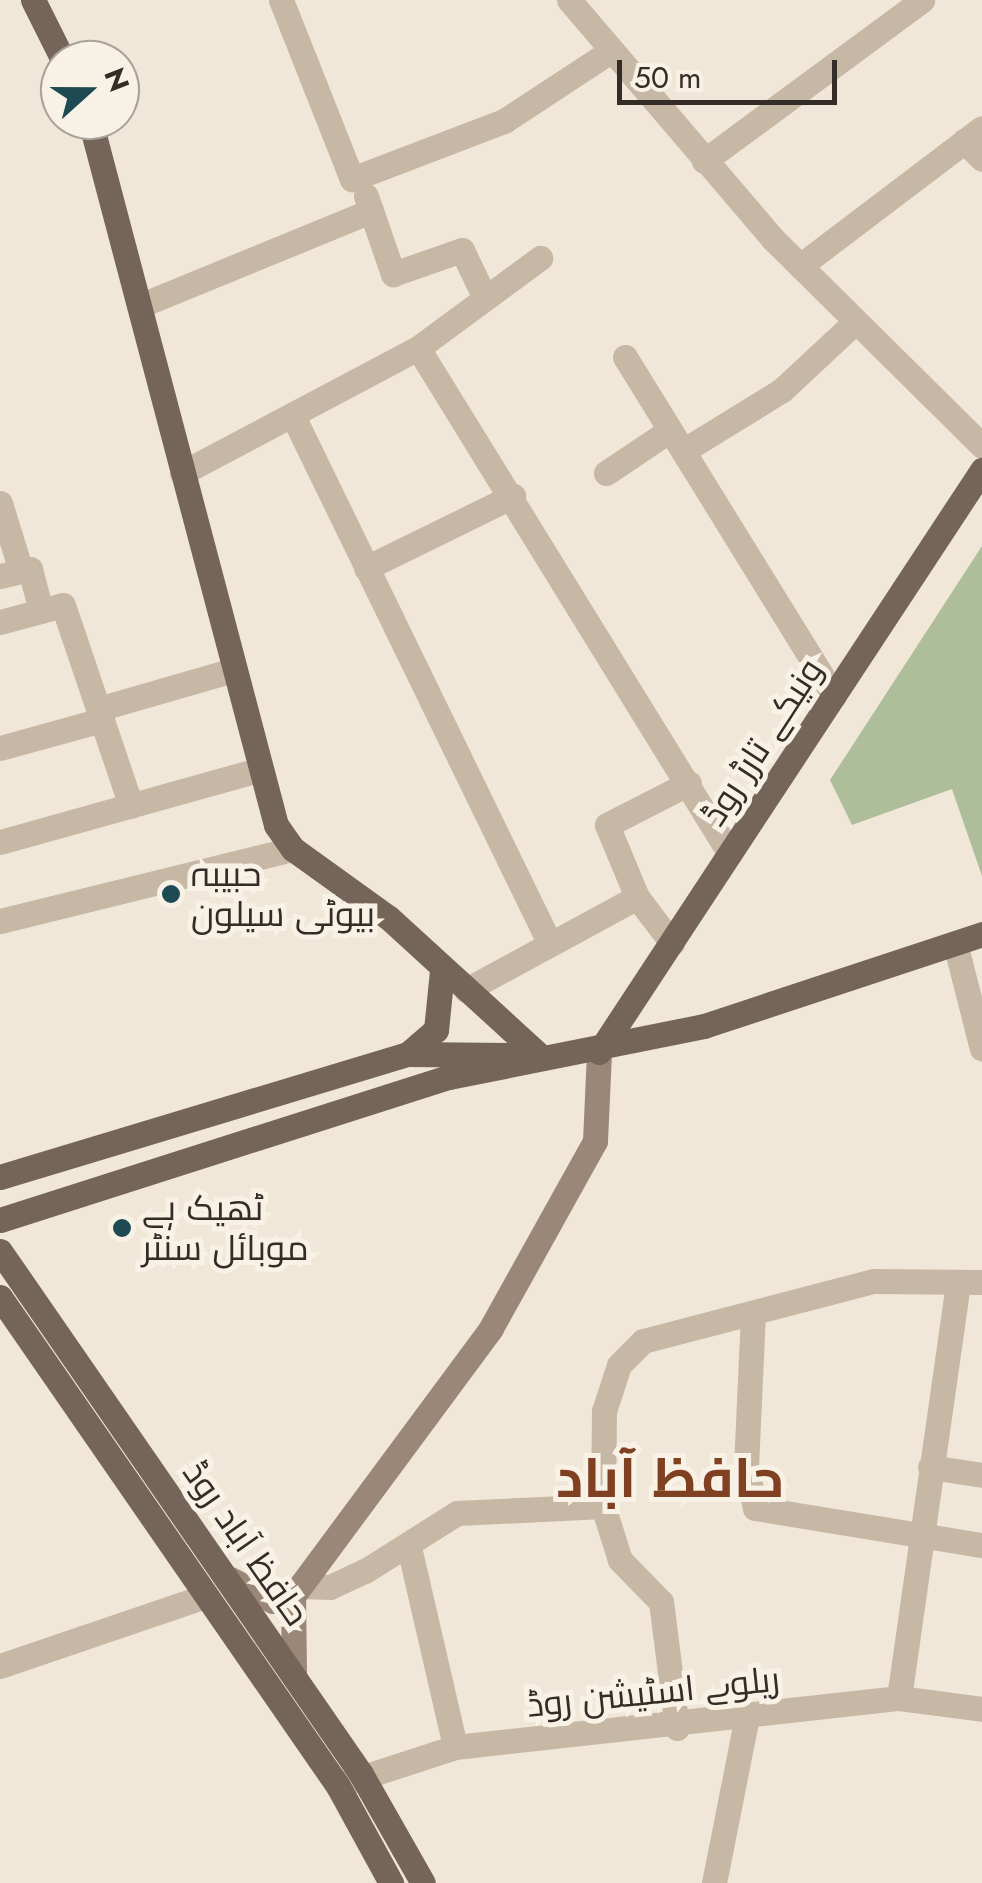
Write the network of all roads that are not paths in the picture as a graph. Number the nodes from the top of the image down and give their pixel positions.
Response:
1 (33, 0) edge
2 (281, 0) edge
3 (569, 0) edge
4 (922, 0) edge
5 (53, 40) edge
6 (609, 52) junction
7 (95, 140) edge
8 (976, 143) edge
9 (704, 161) junction
10 (360, 176) junction
11 (371, 210) junction
12 (540, 258) dead end
13 (800, 266) junction
14 (486, 298) junction
15 (139, 306) junction
16 (855, 322) junction
17 (418, 348) junction
18 (625, 357) dead end
19 (293, 416) junction
20 (677, 441) junction
21 (982, 446) edge
22 (982, 470) edge
23 (182, 473) junction
24 (606, 473) dead end
25 (513, 496) junction
26 (0, 503) edge
27 (366, 568) junction
28 (10, 574) edge
29 (41, 611) junction
30 (0, 622) edge
31 (233, 670) junction
32 (834, 696) junction
33 (100, 714) junction
34 (0, 748) edge
35 (261, 769) junction
36 (688, 782) junction
37 (131, 806) junction
38 (0, 842) edge
39 (292, 850) junction
40 (730, 854) junction
41 (636, 897) junction
42 (0, 921) edge
43 (982, 934) edge
44 (672, 943) junction
45 (955, 943) junction
46 (550, 944) junction
47 (442, 971) junction
48 (466, 990) junction
49 (982, 1049) edge
50 (599, 1052) junction
51 (408, 1054) junction
52 (541, 1057) junction
53 (0, 1177) edge
54 (0, 1220) edge
55 (0, 1250) edge
56 (970, 1282) edge
57 (0, 1297) edge
58 (753, 1313) junction
59 (930, 1467) junction
60 (982, 1475) edge
61 (602, 1506) junction
62 (921, 1534) junction
63 (982, 1545) edge
64 (408, 1547) junction
65 (230, 1579) junction
66 (296, 1591) junction
67 (206, 1596) junction
68 (0, 1666) edge
69 (294, 1674) junction
70 (899, 1698) junction
71 (982, 1709) edge
72 (746, 1721) junction
73 (677, 1728) junction
74 (455, 1747) junction
75 (350, 1780) junction
76 (391, 1883) edge
77 (423, 1883) edge
78 (714, 1883) edge

1 - 5 main road
2 - 10 street
3 - 6 street
4 - 9 street
6 - 9 street
6 - 10 street
7 - 15 main road
8 - 13 street
9 - 13 street
10 - 11 street
11 - 14 street
11 - 15 street
12 - 14 street
13 - 16 street
14 - 17 street
15 - 23 main road
16 - 20 street
16 - 21 street
17 - 19 street
17 - 25 street
18 - 20 street
19 - 23 street
19 - 27 street
20 - 24 street
20 - 32 street
22 - 32 main road, ونیکے تارڑ روڈ
23 - 31 main road
25 - 27 street
25 - 36 street
26 - 28 street
27 - 46 street
28 - 29 street
29 - 30 street
29 - 33 street
31 - 33 street
31 - 35 main road
32 - 40 main road, ونیکے تارڑ روڈ
33 - 34 street
33 - 37 street
35 - 37 street
35 - 39 main road
36 - 40 street
36 - 41 street
37 - 38 street
39 - 42 street
39 - 47 main road
40 - 44 main road, ونیکے تارڑ روڈ
41 - 44 street
41 - 46 street
43 - 45 main road
44 - 50 main road, ونیکے تارڑ روڈ
45 - 49 street
45 - 50 main road
46 - 48 street
47 - 48 main road
47 - 51 main road
48 - 52 main road
50 - 52 main road
50 - 54 main road
50 - 66 street
51 - 52 main road
51 - 53 main road
55 - 65 main road, حافظ آباد روڈ
56 - 58 street
56 - 59 street
57 - 67 main road, حافظ آباد روڈ
58 - 61 street
58 - 62 street
59 - 60 street
59 - 62 street
61 - 64 street
61 - 73 street
62 - 63 street
62 - 70 street
64 - 66 street
64 - 74 street
65 - 66 street
65 - 69 main road, حافظ آباد روڈ
66 - 69 street
67 - 68 street
67 - 75 main road, حافظ آباد روڈ
69 - 75 main road, حافظ آباد روڈ
70 - 71 street, ریلوے اسٹیشن روڈ
70 - 72 street, ریلوے اسٹیشن روڈ
72 - 73 street, ریلوے اسٹیشن روڈ
72 - 78 street
73 - 74 street, ریلوے اسٹیشن روڈ
74 - 75 street, ریلوے اسٹیشن روڈ
75 - 76 main road, حافظ آباد روڈ
75 - 77 main road, حافظ آباد روڈ

